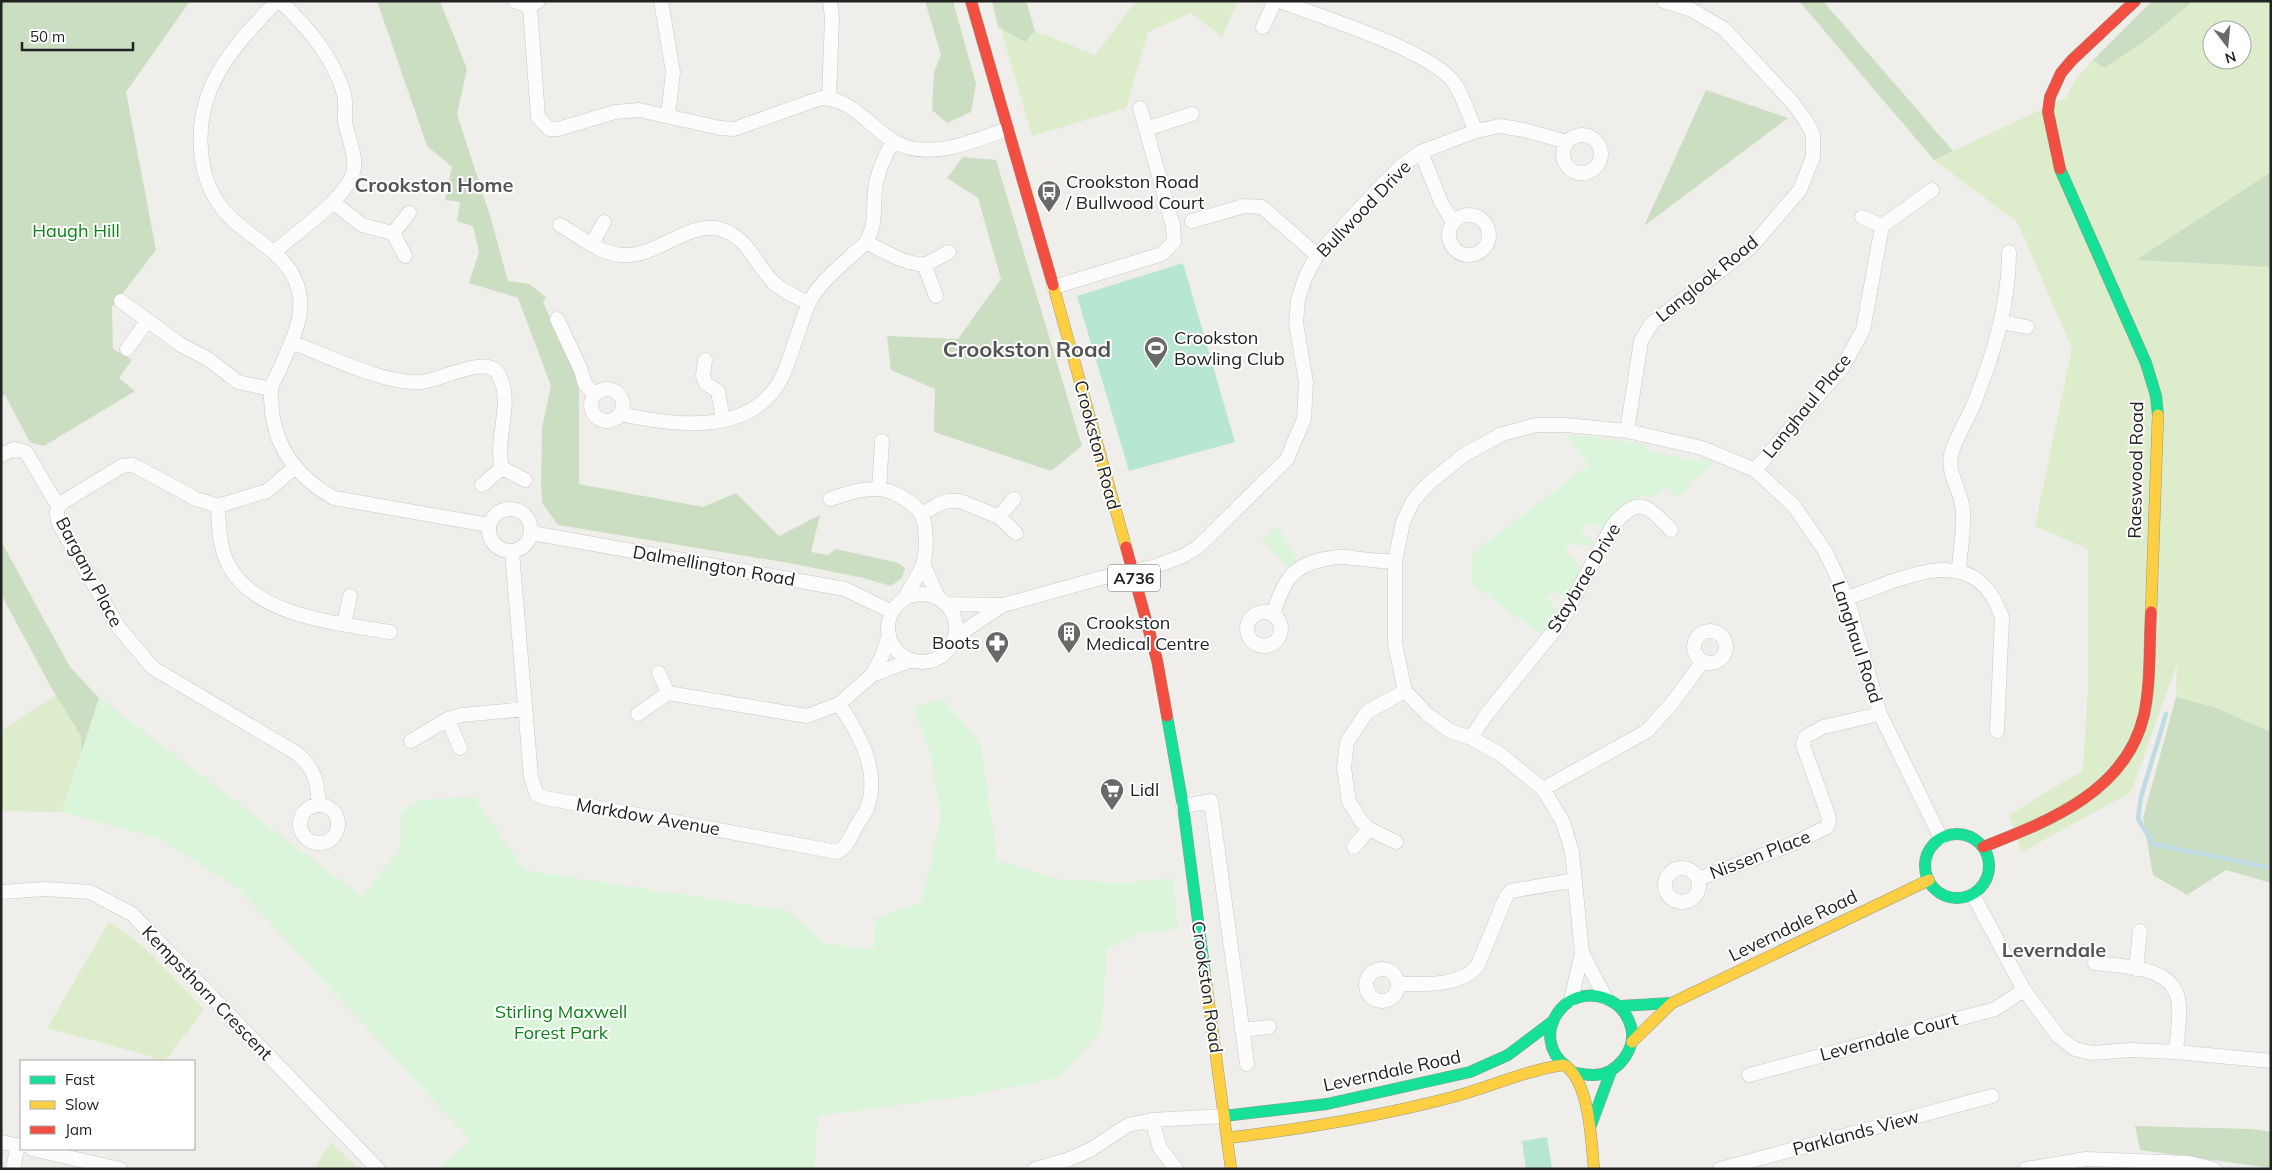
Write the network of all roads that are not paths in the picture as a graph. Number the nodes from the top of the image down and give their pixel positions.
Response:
1 (278, 1) edge
2 (515, 1) edge
3 (661, 1) edge
4 (971, 1) edge
5 (1275, 1) edge
6 (1280, 1) edge
7 (1664, 1) edge
8 (2135, 1) edge
9 (832, 2) edge
10 (534, 4) edge
11 (1699, 8) edge
12 (1263, 27) dead end
13 (829, 98) junction
14 (1140, 108) dead end
15 (1192, 114) dead end
16 (668, 116) junction
17 (1146, 129) junction
18 (1006, 130) junction
19 (1476, 131) junction
20 (893, 141) junction
21 (1567, 142) dead end
22 (1421, 152) junction
23 (1932, 190) dead end
24 (333, 202) junction
25 (409, 213) dead end
26 (1862, 217) dead end
27 (1192, 221) dead end
28 (604, 222) dead end
29 (1453, 222) dead end
30 (560, 226) dead end
31 (1882, 226) junction
32 (393, 233) junction
33 (866, 242) junction
34 (592, 244) junction
35 (274, 252) junction
36 (949, 252) dead end
37 (2009, 252) dead end
38 (1317, 255) junction
39 (405, 256) dead end
40 (924, 264) junction
41 (1054, 287) junction
42 (936, 296) dead end
43 (121, 301) dead end
44 (809, 303) junction
45 (557, 319) dead end
46 (147, 321) junction
47 (2001, 322) junction
48 (2027, 327) dead end
49 (291, 342) junction
50 (128, 350) dead end
51 (705, 360) dead end
52 (271, 389) junction
53 (594, 394) junction
54 (620, 414) junction
55 (724, 420) junction
56 (1627, 431) junction
57 (882, 441) dead end
58 (1, 455) edge
59 (294, 468) junction
60 (502, 468) junction
61 (1755, 470) junction
62 (525, 480) dead end
63 (482, 485) dead end
64 (880, 489) junction
65 (1014, 498) dead end
66 (830, 499) dead end
67 (58, 506) junction
68 (218, 506) junction
69 (921, 514) junction
70 (999, 517) junction
71 (489, 525) junction
72 (1671, 530) dead end
73 (532, 533) junction
74 (1016, 533) dead end
75 (512, 552) junction
76 (1395, 561) junction
77 (923, 564) junction
78 (1132, 570) junction
79 (1958, 570) junction
80 (350, 596) dead end
81 (905, 598) junction
82 (1847, 598) junction
83 (942, 601) junction
84 (1003, 606) junction
85 (892, 612) junction
86 (1273, 614) dead end
87 (344, 624) junction
88 (390, 632) dead end
89 (889, 635) junction
90 (955, 637) junction
91 (912, 660) junction
92 (1703, 661) dead end
93 (659, 673) dead end
94 (872, 674) junction
95 (1405, 691) junction
96 (668, 693) junction
97 (839, 704) junction
98 (525, 709) junction
99 (638, 714) dead end
100 (1880, 714) junction
101 (448, 719) junction
102 (1997, 731) dead end
103 (1471, 738) junction
104 (411, 741) dead end
105 (460, 748) dead end
106 (1543, 788) junction
107 (319, 805) dead end
108 (1182, 806) junction
109 (1369, 828) junction
110 (1941, 838) junction
111 (1396, 842) dead end
112 (1354, 847) dead end
113 (1983, 847) junction
114 (1698, 879) dead end
115 (1575, 880) junction
116 (1929, 880) junction
117 (1, 892) edge
118 (1973, 895) junction
119 (2140, 931) dead end
120 (1582, 953) junction
121 (2095, 963) dead end
122 (2136, 969) junction
123 (1398, 984) dead end
124 (2024, 990) junction
125 (1605, 997) junction
126 (1571, 1000) junction
127 (1672, 1003) junction
128 (1620, 1006) junction
129 (1553, 1021) junction
130 (1269, 1027) dead end
131 (1242, 1030) junction
132 (1632, 1042) junction
133 (2176, 1052) junction
134 (2271, 1061) edge
135 (1247, 1064) dead end
136 (1563, 1065) junction
137 (1611, 1071) junction
138 (1575, 1073) junction
139 (1750, 1075) dead end
140 (1992, 1096) dead end
141 (1224, 1116) junction
142 (1152, 1120) junction
143 (1591, 1125) junction
144 (1227, 1138) junction
145 (1, 1142) edge
146 (19, 1146) edge
147 (36, 1150) edge
148 (1039, 1168) edge
149 (13, 1169) edge
150 (120, 1169) edge
151 (378, 1169) edge
152 (1176, 1169) edge
153 (1231, 1169) edge
154 (1594, 1169) edge
155 (1720, 1169) edge
156 (2026, 1169) edge
157 (2214, 1169) edge

1 - 24 street
1 - 35 street
2 - 10 street
3 - 16 street
4 - 18 street, Crookston Road / A736
5 - 12 street
6 - 19 street
7 - 11 street, Langlook Road
8 - 113 street, Raeswood Road
9 - 13 street
10 - 16 street
11 - 56 street, Langlook Road
13 - 16 street
13 - 20 street
14 - 17 street
15 - 17 street
17 - 41 street
18 - 20 street
18 - 41 street, Crookston Road / A736
19 - 21 street, Bullwood Drive
19 - 22 street, Bullwood Drive
20 - 33 street
22 - 29 street
22 - 38 street, Bullwood Drive
23 - 31 street
24 - 32 street
24 - 35 street
25 - 32 street
26 - 31 street
27 - 38 street
28 - 34 street
30 - 34 street
31 - 61 street, Langhaul Place
32 - 39 street
33 - 40 street
33 - 44 street
34 - 44 street
35 - 49 street
36 - 40 street
37 - 47 street
38 - 78 street, Bullwood Drive
40 - 42 street
41 - 78 street, Crookston Road / A736
43 - 46 street
44 - 55 street
45 - 53 street
46 - 50 street
46 - 52 street
47 - 48 street
47 - 79 street
49 - 52 street
49 - 60 street
51 - 55 street
52 - 59 street
53 - 54 street
53 - 54 street
54 - 55 street
56 - 61 street, Langhaul Road
56 - 76 street, Langhaul Road
57 - 64 street
58 - 67 street
59 - 68 street
59 - 71 street
60 - 62 street
60 - 63 street
61 - 82 street, Langhaul Road
64 - 66 street
64 - 69 street
65 - 70 street
67 - 68 street, Bargany Place
67 - 107 street, Bargany Place
68 - 87 street
69 - 70 street
69 - 77 street
70 - 74 street
71 - 73 street
71 - 75 street
72 - 103 street, Staybrae Drive
73 - 75 street
73 - 85 street, Dalmellington Road
75 - 98 street, Markdow Avenue
76 - 86 street
76 - 95 street, Langhaul Road
77 - 81 street
77 - 83 street
78 - 84 street
78 - 108 street, Crookston Road / A736
79 - 82 street
79 - 102 street
80 - 87 street
81 - 83 street
81 - 85 street
82 - 100 street, Langhaul Road
83 - 84 street
83 - 90 street
84 - 90 street
85 - 89 street
87 - 88 street
89 - 91 street
89 - 94 street
90 - 91 street
91 - 94 street
92 - 106 street
93 - 96 street
94 - 97 street
95 - 103 street
95 - 109 street
96 - 97 street
96 - 99 street
97 - 98 street, Markdow Avenue
98 - 101 street
100 - 110 street, Langhaul Road
100 - 114 street, Nissen Place
101 - 104 street
101 - 105 street
103 - 106 street
106 - 115 street
108 - 131 street, Crookston Road
108 - 141 street, Crookston Road / A736
109 - 111 street
109 - 112 street
110 - 113 street
110 - 116 street
113 - 118 street
115 - 120 street
115 - 123 street
116 - 118 street
116 - 127 street, Leverndale Road
117 - 151 street, Kempsthorn Crescent
118 - 124 street
119 - 122 street
120 - 125 street
120 - 126 street
121 - 122 street
122 - 133 street
124 - 133 street
124 - 139 street, Leverndale Court
125 - 126 street
125 - 128 street
126 - 129 street
127 - 128 street, Leverndale Road
127 - 132 street, Leverndale Road
128 - 132 street
129 - 136 street
129 - 141 street, Leverndale Road
130 - 131 street, Crookston Road
131 - 135 street, Crookston Road
132 - 137 street
133 - 134 street
136 - 138 street
136 - 144 street, Leverndale Road
137 - 138 street
137 - 143 street
138 - 143 street
140 - 155 street, Parklands View
141 - 142 street
141 - 144 street, Crookston Road / A736
142 - 148 street
142 - 152 street
143 - 154 street
144 - 153 street, Crookston Road / A736
145 - 146 street
146 - 149 street
147 - 150 street
156 - 157 street

